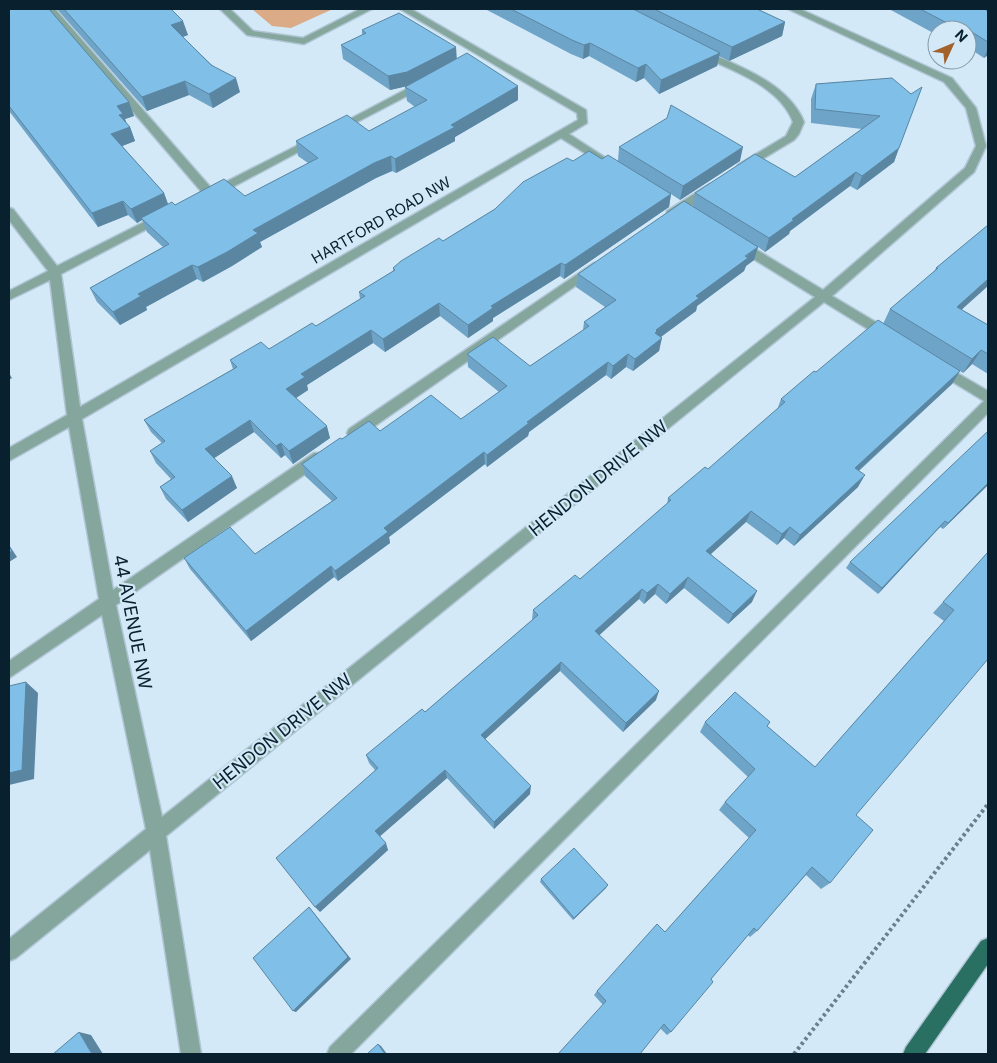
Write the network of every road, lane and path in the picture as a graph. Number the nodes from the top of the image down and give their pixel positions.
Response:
1 (50, 9) edge
2 (225, 9) edge
3 (367, 9) edge
4 (405, 9) edge
5 (793, 9) edge
6 (690, 47) edge
7 (429, 81) edge
8 (562, 134) junction
9 (620, 171) edge
10 (175, 211) edge
11 (9, 212) edge
12 (663, 219) edge
13 (730, 239) edge
14 (606, 259) edge
15 (55, 272) junction
16 (9, 296) edge
17 (824, 296) junction
18 (903, 345) edge
19 (929, 361) edge
20 (988, 397) edge
21 (988, 405) edge
22 (74, 416) junction
23 (345, 439) edge
24 (328, 451) edge
25 (9, 455) edge
26 (108, 603) junction
27 (9, 670) edge
28 (988, 804) edge
29 (156, 832) junction
30 (988, 948) edge
31 (9, 951) edge
32 (191, 1054) edge
33 (337, 1054) edge
34 (794, 1054) edge
35 (913, 1054) edge

1 - 7 street
2 - 3 street
4 - 8 street, HARTFORD ROAD NW
5 - 17 street, HENDON DRIVE NW
6 - 12 street
8 - 9 street
8 - 22 street, HARTFORD ROAD NW
10 - 15 street
11 - 15 street, 44 AVENUE NW
13 - 17 street
14 - 23 street
15 - 16 street
15 - 22 street, 44 AVENUE NW
17 - 18 street
17 - 29 street, HENDON DRIVE NW
19 - 20 street
21 - 33 street
22 - 25 street, HARTFORD ROAD NW
22 - 26 street, 44 AVENUE NW
24 - 26 street
26 - 27 street
26 - 29 street, 44 AVENUE NW
28 - 34 path
29 - 31 street, HENDON DRIVE NW
29 - 32 street, 44 AVENUE NW
30 - 35 main road

